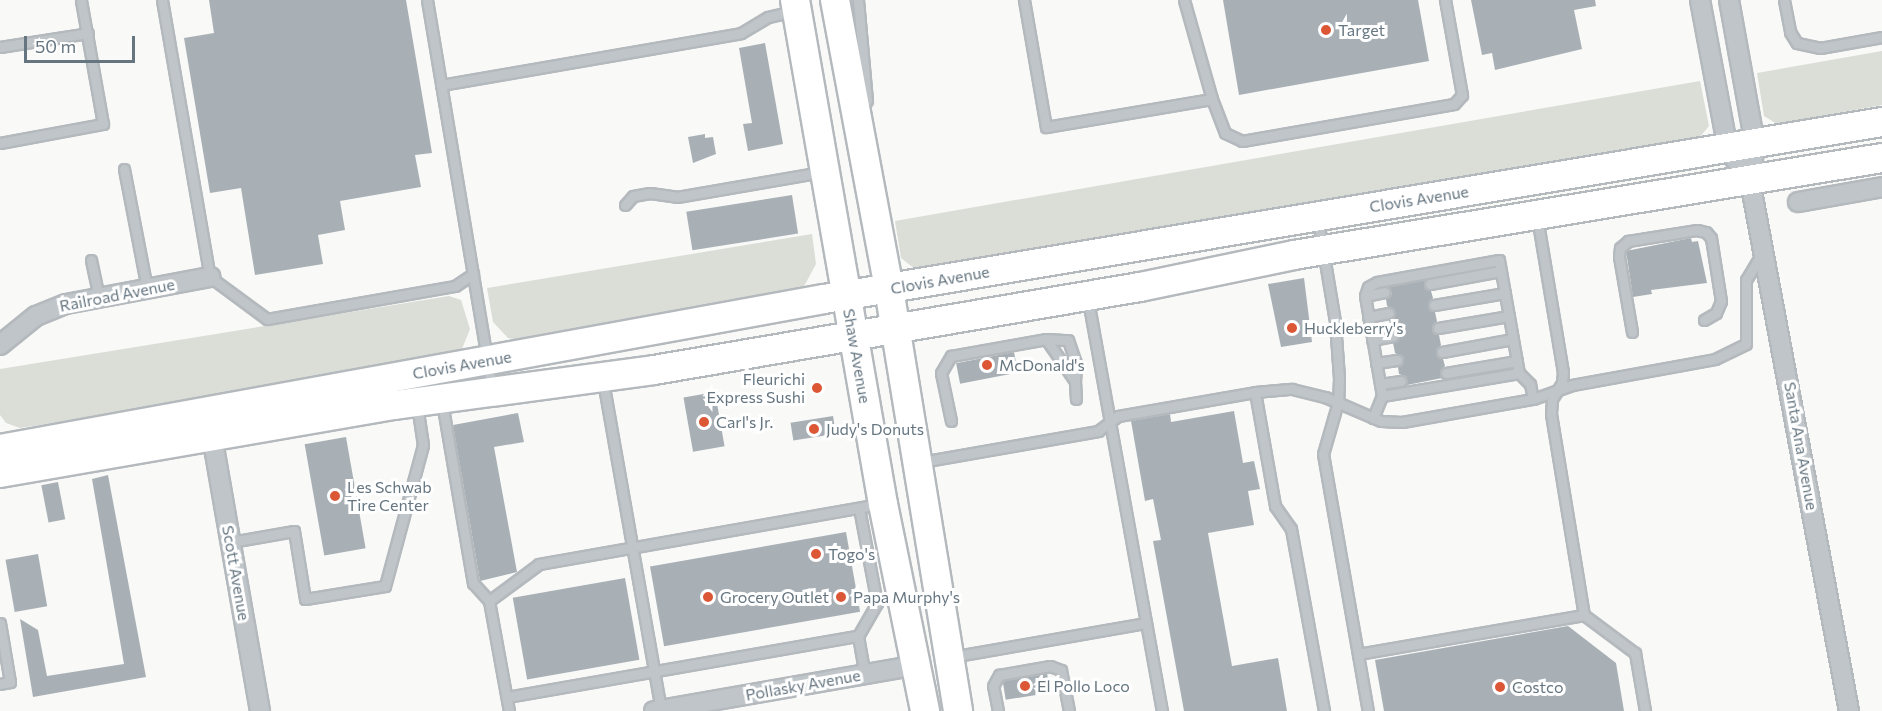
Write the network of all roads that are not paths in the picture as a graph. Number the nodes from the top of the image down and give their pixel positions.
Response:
1 (81, 0) edge
2 (162, 0) edge
3 (427, 0) edge
4 (835, 0) edge
5 (858, 0) edge
6 (1024, 0) edge
7 (1184, 0) edge
8 (1445, 0) edge
9 (1700, 0) edge
10 (1729, 0) edge
11 (1784, 0) edge
12 (796, 5) edge
13 (88, 33) junction
14 (1882, 37) edge
15 (0, 47) edge
16 (441, 85) junction
17 (1212, 99) junction
18 (1882, 122) edge
19 (0, 144) edge
20 (1741, 147) junction
21 (1882, 158) edge
22 (124, 169) dead end
23 (825, 172) junction
24 (1750, 181) junction
25 (1882, 187) edge
26 (1797, 202) dead end
27 (625, 205) dead end
28 (1318, 215) junction
29 (1537, 216) junction
30 (879, 235) junction
31 (1323, 250) junction
32 (1763, 251) junction
33 (91, 260) dead end
34 (1501, 271) junction
35 (473, 274) junction
36 (210, 277) junction
37 (1430, 284) dead end
38 (147, 289) junction
39 (889, 289) junction
40 (1385, 292) dead end
41 (1505, 293) junction
42 (846, 296) junction
43 (1088, 296) junction
44 (1365, 296) junction
45 (99, 297) junction
46 (1434, 305) dead end
47 (1389, 313) dead end
48 (1509, 316) junction
49 (1368, 317) junction
50 (1704, 320) dead end
51 (895, 328) junction
52 (1438, 328) dead end
53 (1632, 332) dead end
54 (854, 335) junction
55 (1393, 336) dead end
56 (1046, 339) junction
57 (1513, 339) junction
58 (1372, 340) junction
59 (0, 345) edge
60 (1442, 352) dead end
61 (1397, 360) dead end
62 (487, 361) junction
63 (1517, 361) junction
64 (1376, 363) junction
65 (1446, 373) dead end
66 (1519, 373) junction
67 (603, 377) junction
68 (380, 380) junction
69 (1075, 381) junction
70 (1401, 381) dead end
71 (1380, 384) junction
72 (1559, 389) junction
73 (492, 392) junction
74 (1255, 392) junction
75 (1382, 396) junction
76 (1076, 399) dead end
77 (1533, 399) junction
78 (429, 400) junction
79 (1338, 402) junction
80 (165, 417) junction
81 (1373, 418) junction
82 (951, 421) dead end
83 (1110, 422) junction
84 (212, 436) junction
85 (0, 449) edge
86 (918, 462) junction
87 (0, 464) edge
88 (0, 473) edge
89 (871, 506) junction
90 (231, 542) junction
91 (633, 548) junction
92 (489, 601) junction
93 (1584, 615) junction
94 (0, 623) edge
95 (1146, 623) junction
96 (858, 636) junction
97 (1358, 654) junction
98 (949, 657) junction
99 (917, 665) junction
100 (654, 671) junction
101 (865, 674) junction
102 (0, 684) edge
103 (507, 697) junction
104 (752, 703) edge
105 (657, 710) edge
106 (260, 711) edge
107 (509, 711) edge
108 (925, 711) edge
109 (943, 711) edge
110 (958, 711) edge
111 (998, 711) edge
112 (1069, 711) edge
113 (1162, 711) edge
114 (1324, 711) edge
115 (1368, 711) edge
116 (1645, 711) edge
117 (1849, 711) edge

1 - 13 lane
2 - 36 lane
3 - 16 lane
4 - 30 main road
5 - 30 lane
6 - 17 lane
7 - 17 lane
8 - 17 lane
9 - 20 street, Santa Ana Avenue
10 - 20 street, Santa Ana Avenue
11 - 14 lane
12 - 16 lane
12 - 23 main road, Shaw Avenue
13 - 15 lane
13 - 19 lane
16 - 35 lane
18 - 20 main road, Clovis Avenue
20 - 24 street, Santa Ana Avenue
20 - 24 street, Santa Ana Avenue
20 - 28 main road, Clovis Avenue
21 - 24 main road, Clovis Avenue
22 - 38 lane
23 - 27 lane
23 - 42 main road, Shaw Avenue
24 - 29 main road, Clovis Avenue
24 - 32 street, Santa Ana Avenue
25 - 26 street
28 - 31 lane
28 - 39 main road, Clovis Avenue
29 - 31 main road, Clovis Avenue
29 - 72 lane
30 - 39 main road
31 - 43 main road, Clovis Avenue
31 - 79 lane
32 - 72 lane
32 - 117 street, Santa Ana Avenue
33 - 45 lane
34 - 37 lane
34 - 41 lane
34 - 44 lane
35 - 36 lane
35 - 62 lane
36 - 38 street, Railroad Avenue
38 - 45 street, Railroad Avenue
39 - 42 main road, Clovis Avenue
39 - 51 main road
40 - 44 lane
41 - 46 lane
41 - 48 lane
42 - 54 main road, Shaw Avenue
42 - 62 main road, Clovis Avenue
43 - 51 main road, Clovis Avenue
43 - 83 lane
44 - 49 lane
45 - 59 street, Railroad Avenue
47 - 49 lane
48 - 52 lane
48 - 57 lane
49 - 58 lane
50 - 53 lane
51 - 54 main road, Clovis Avenue
51 - 86 main road
54 - 67 main road, Clovis Avenue
54 - 89 main road, Shaw Avenue
55 - 58 lane
56 - 69 lane
56 - 69 lane
56 - 82 lane
57 - 60 lane
57 - 63 lane
58 - 64 lane
61 - 64 lane
62 - 68 main road, Clovis Avenue
62 - 73 lane
63 - 65 lane
63 - 66 lane
64 - 71 lane
66 - 75 lane
66 - 77 lane
67 - 73 main road, Clovis Avenue
67 - 91 lane
68 - 80 main road, Clovis Avenue
68 - 84 main road
69 - 76 lane
70 - 71 lane
71 - 75 lane
72 - 77 lane
72 - 93 lane
73 - 78 main road, Clovis Avenue
74 - 79 lane
74 - 83 lane
74 - 114 lane
75 - 81 lane
77 - 81 lane
78 - 84 main road, Clovis Avenue
78 - 90 lane
78 - 92 lane
79 - 81 lane
79 - 97 lane
80 - 85 main road, Clovis Avenue
80 - 87 main road
83 - 86 lane
83 - 95 lane
84 - 88 main road, Clovis Avenue
84 - 90 street, Scott Avenue
86 - 98 main road
89 - 91 lane
89 - 96 lane
89 - 98 main road
89 - 99 main road, Shaw Avenue
90 - 106 street, Scott Avenue
91 - 92 lane
91 - 100 lane
92 - 103 lane
93 - 97 lane
93 - 116 lane
94 - 102 lane
95 - 98 lane
95 - 113 lane
96 - 100 lane
96 - 101 lane
97 - 115 lane
98 - 110 main road
99 - 101 street, Pollasky Avenue
99 - 108 main road, Shaw Avenue
99 - 109 main road
100 - 103 lane
100 - 105 lane
101 - 104 street, Pollasky Avenue
103 - 107 lane
104 - 105 street, Pollasky Avenue
111 - 112 lane

